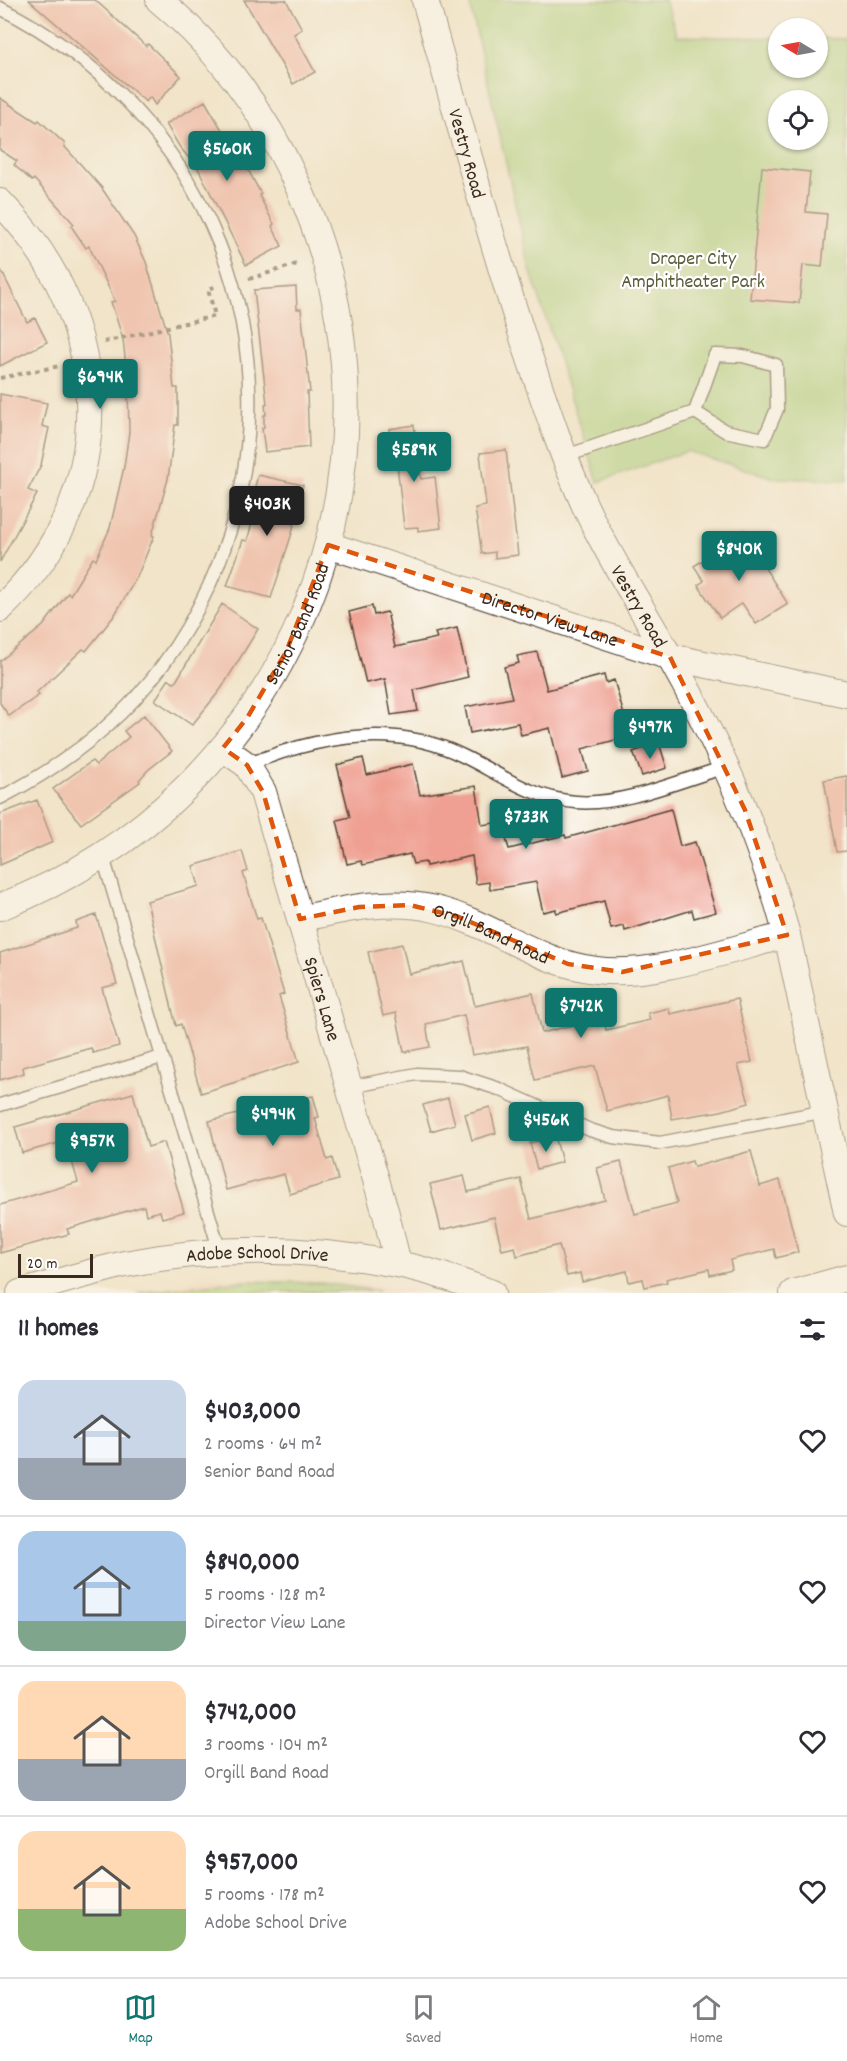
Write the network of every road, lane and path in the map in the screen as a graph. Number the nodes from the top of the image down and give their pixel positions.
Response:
1 (425, 0) edge
2 (167, 2) edge
3 (0, 8) edge
4 (0, 202) edge
5 (301, 263) dead end
6 (249, 279) dead end
7 (219, 285) dead end
8 (100, 343) dead end
9 (66, 364) dead end
10 (0, 378) edge
11 (695, 412) junction
12 (563, 457) junction
13 (328, 545) junction
14 (0, 609) edge
15 (670, 657) junction
16 (847, 694) edge
17 (223, 748) junction
18 (247, 765) junction
19 (726, 767) junction
20 (0, 798) edge
21 (103, 856) junction
22 (0, 908) edge
23 (300, 919) junction
24 (787, 935) junction
25 (162, 1057) junction
26 (349, 1088) junction
27 (0, 1105) edge
28 (826, 1111) junction
29 (847, 1213) edge
30 (220, 1252) junction
31 (398, 1264) junction
32 (847, 1278) edge
33 (62, 1287) edge
34 (20, 1293) edge
35 (492, 1293) edge
36 (793, 1293) edge

1 - 12 street, Vestry Road
2 - 13 street, Senior Band Road
3 - 20 lane
4 - 14 street
5 - 6 path
7 - 8 path
9 - 10 path
11 - 11 lane
11 - 12 lane
12 - 15 street, Vestry Road
13 - 15 street, Director View Lane
13 - 17 street, Senior Band Road
15 - 16 street, Director View Lane
15 - 19 street, Vestry Road
17 - 18 street, Spiers Lane
17 - 21 street, Senior Band Road
18 - 19 lane
18 - 23 street, Spiers Lane
19 - 24 street, Vestry Road
21 - 22 street, Senior Band Road
21 - 25 lane
23 - 24 street, Orgill Band Road
23 - 26 street, Spiers Lane
24 - 28 street, Vestry Road
25 - 27 lane
25 - 30 lane
26 - 28 lane
26 - 31 street, Spiers Lane
28 - 29 street, Vestry Road
30 - 31 street, Adobe School Drive
30 - 33 street, Adobe School Drive
31 - 35 street, Adobe School Drive
32 - 36 street
33 - 34 street, Adobe School Drive

